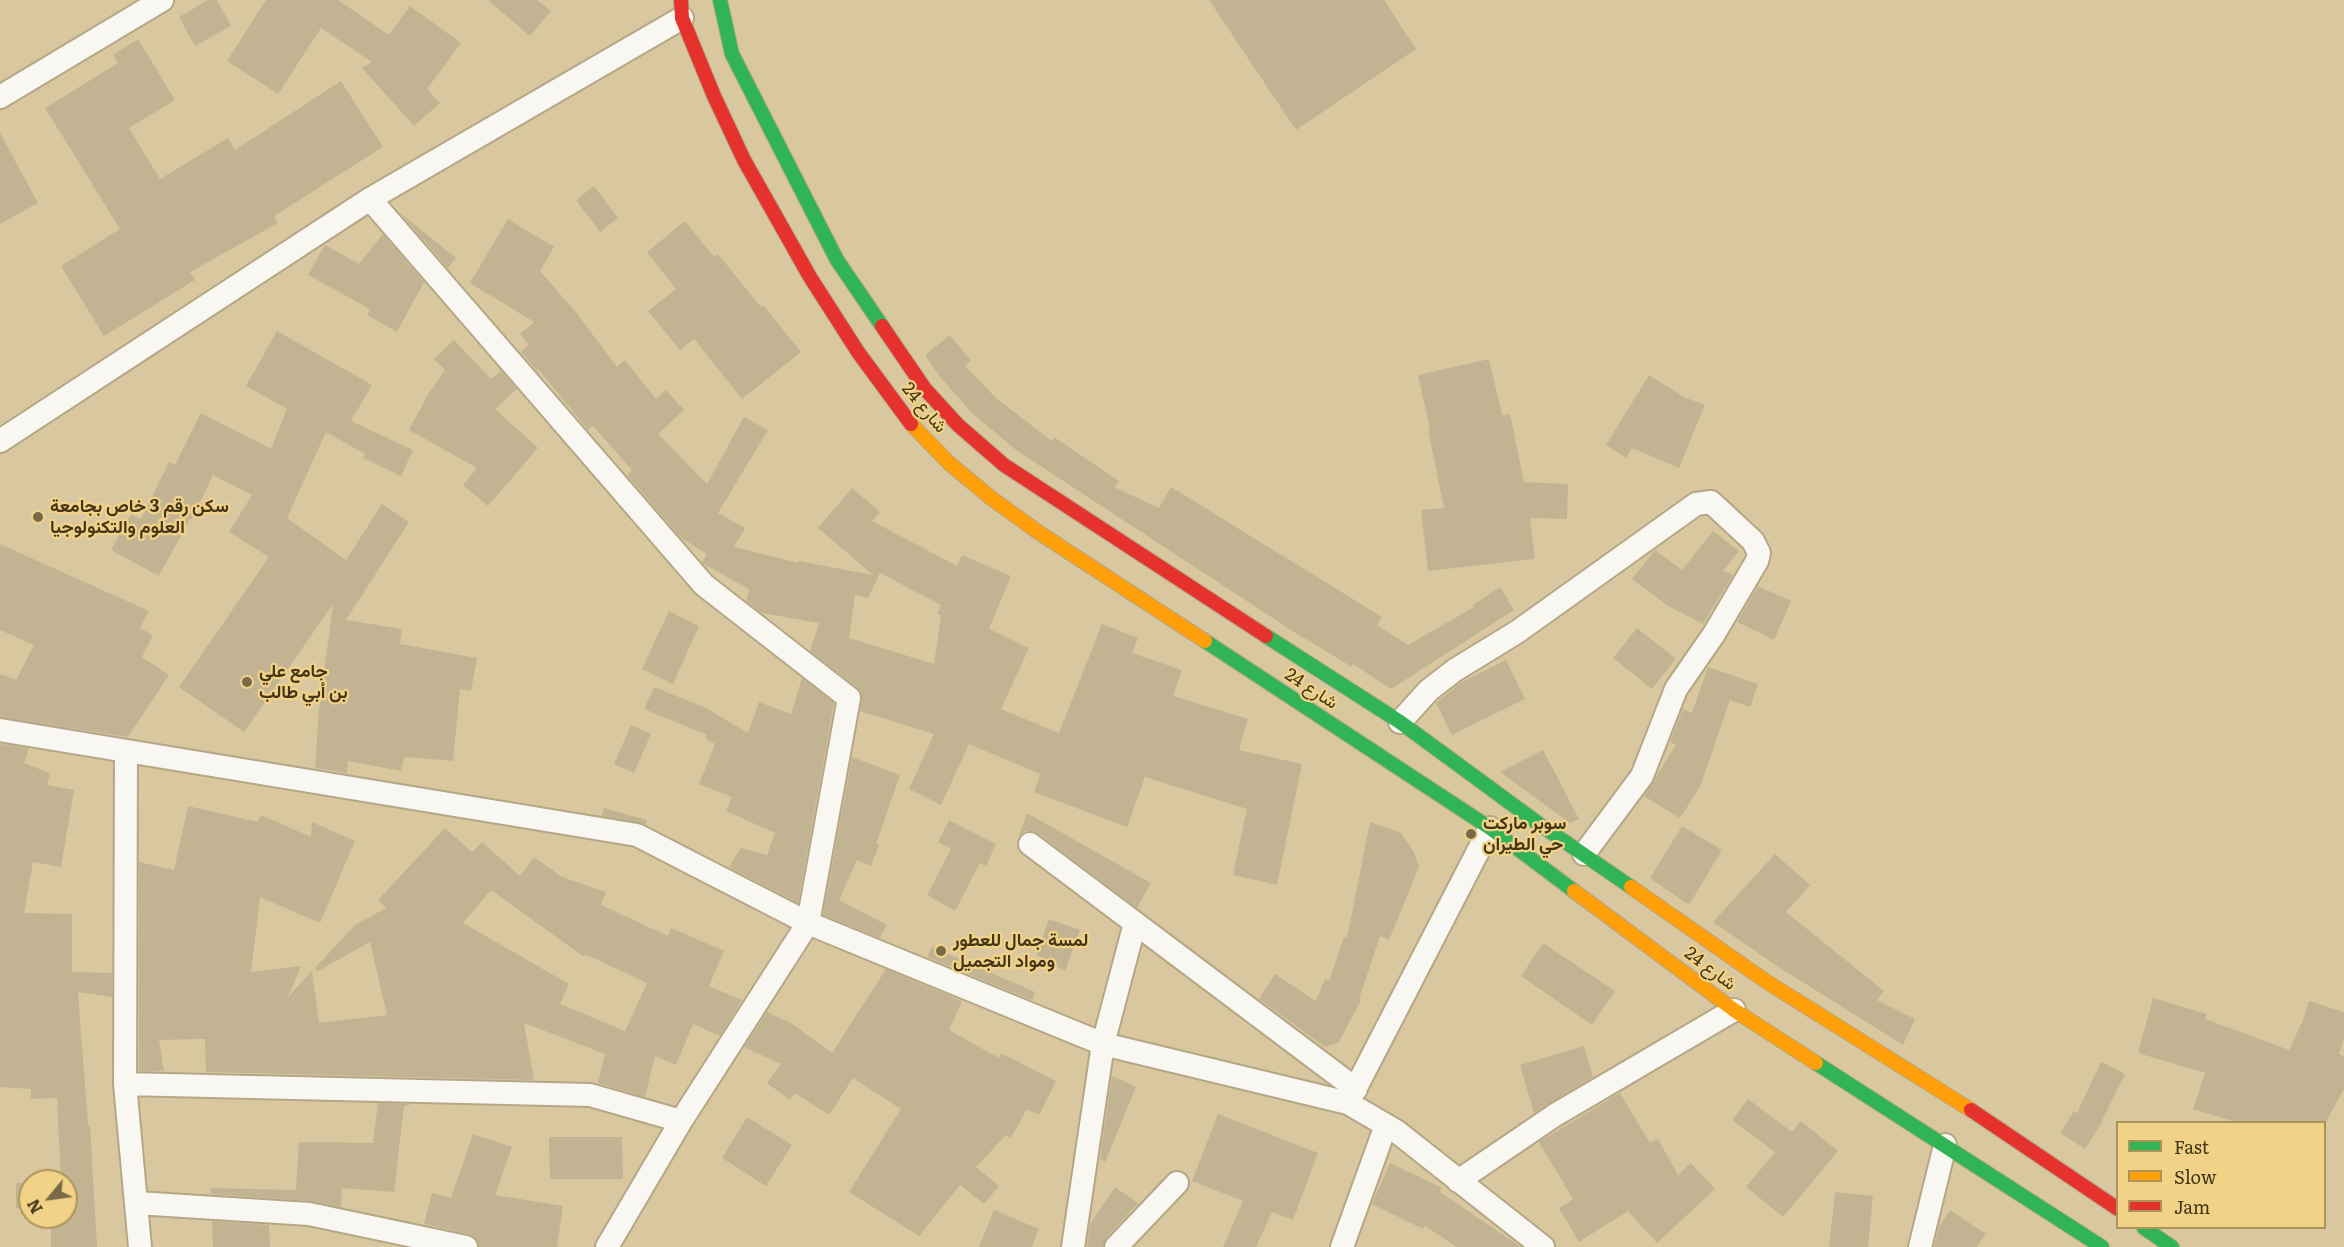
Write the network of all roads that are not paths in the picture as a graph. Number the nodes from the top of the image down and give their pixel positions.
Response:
1 (162, 0) edge
2 (720, 0) edge
3 (682, 9) edge
4 (0, 97) edge
5 (370, 199) junction
6 (0, 441) edge
7 (1400, 722) junction
8 (0, 730) edge
9 (126, 751) junction
10 (1490, 828) junction
11 (1030, 844) dead end
12 (1584, 854) junction
13 (808, 923) junction
14 (1135, 923) junction
15 (1734, 1010) junction
16 (1103, 1044) junction
17 (125, 1084) junction
18 (1352, 1096) junction
19 (681, 1121) junction
20 (1386, 1125) junction
21 (1945, 1145) junction
22 (1458, 1181) junction
23 (1177, 1183) dead end
24 (137, 1203) junction
25 (2116, 1208) edge
26 (2147, 1229) edge
27 (140, 1247) edge
28 (466, 1247) edge
29 (608, 1247) edge
30 (1073, 1247) edge
31 (1116, 1247) edge
32 (1342, 1247) edge
33 (1543, 1247) edge
34 (1920, 1247) edge
35 (2102, 1247) edge
36 (2172, 1247) edge

1 - 4 street
2 - 7 street, شارع 24
3 - 5 street
3 - 10 street, شارع 24
5 - 6 street
5 - 13 street
7 - 12 street, شارع 24
7 - 12 street
8 - 9 street
9 - 13 street
9 - 17 street
10 - 15 street, شارع 24
10 - 18 street
11 - 14 street
12 - 25 street, شارع 24
13 - 16 street
13 - 19 street
14 - 16 street
14 - 18 street
15 - 21 street, شارع 24
15 - 22 street
16 - 18 street
16 - 30 street
17 - 19 street
17 - 24 street
18 - 20 street
19 - 29 street
20 - 22 street
20 - 32 street
21 - 34 street
21 - 35 street, شارع 24
22 - 33 street
23 - 31 street
24 - 27 street
24 - 28 street
26 - 36 street

